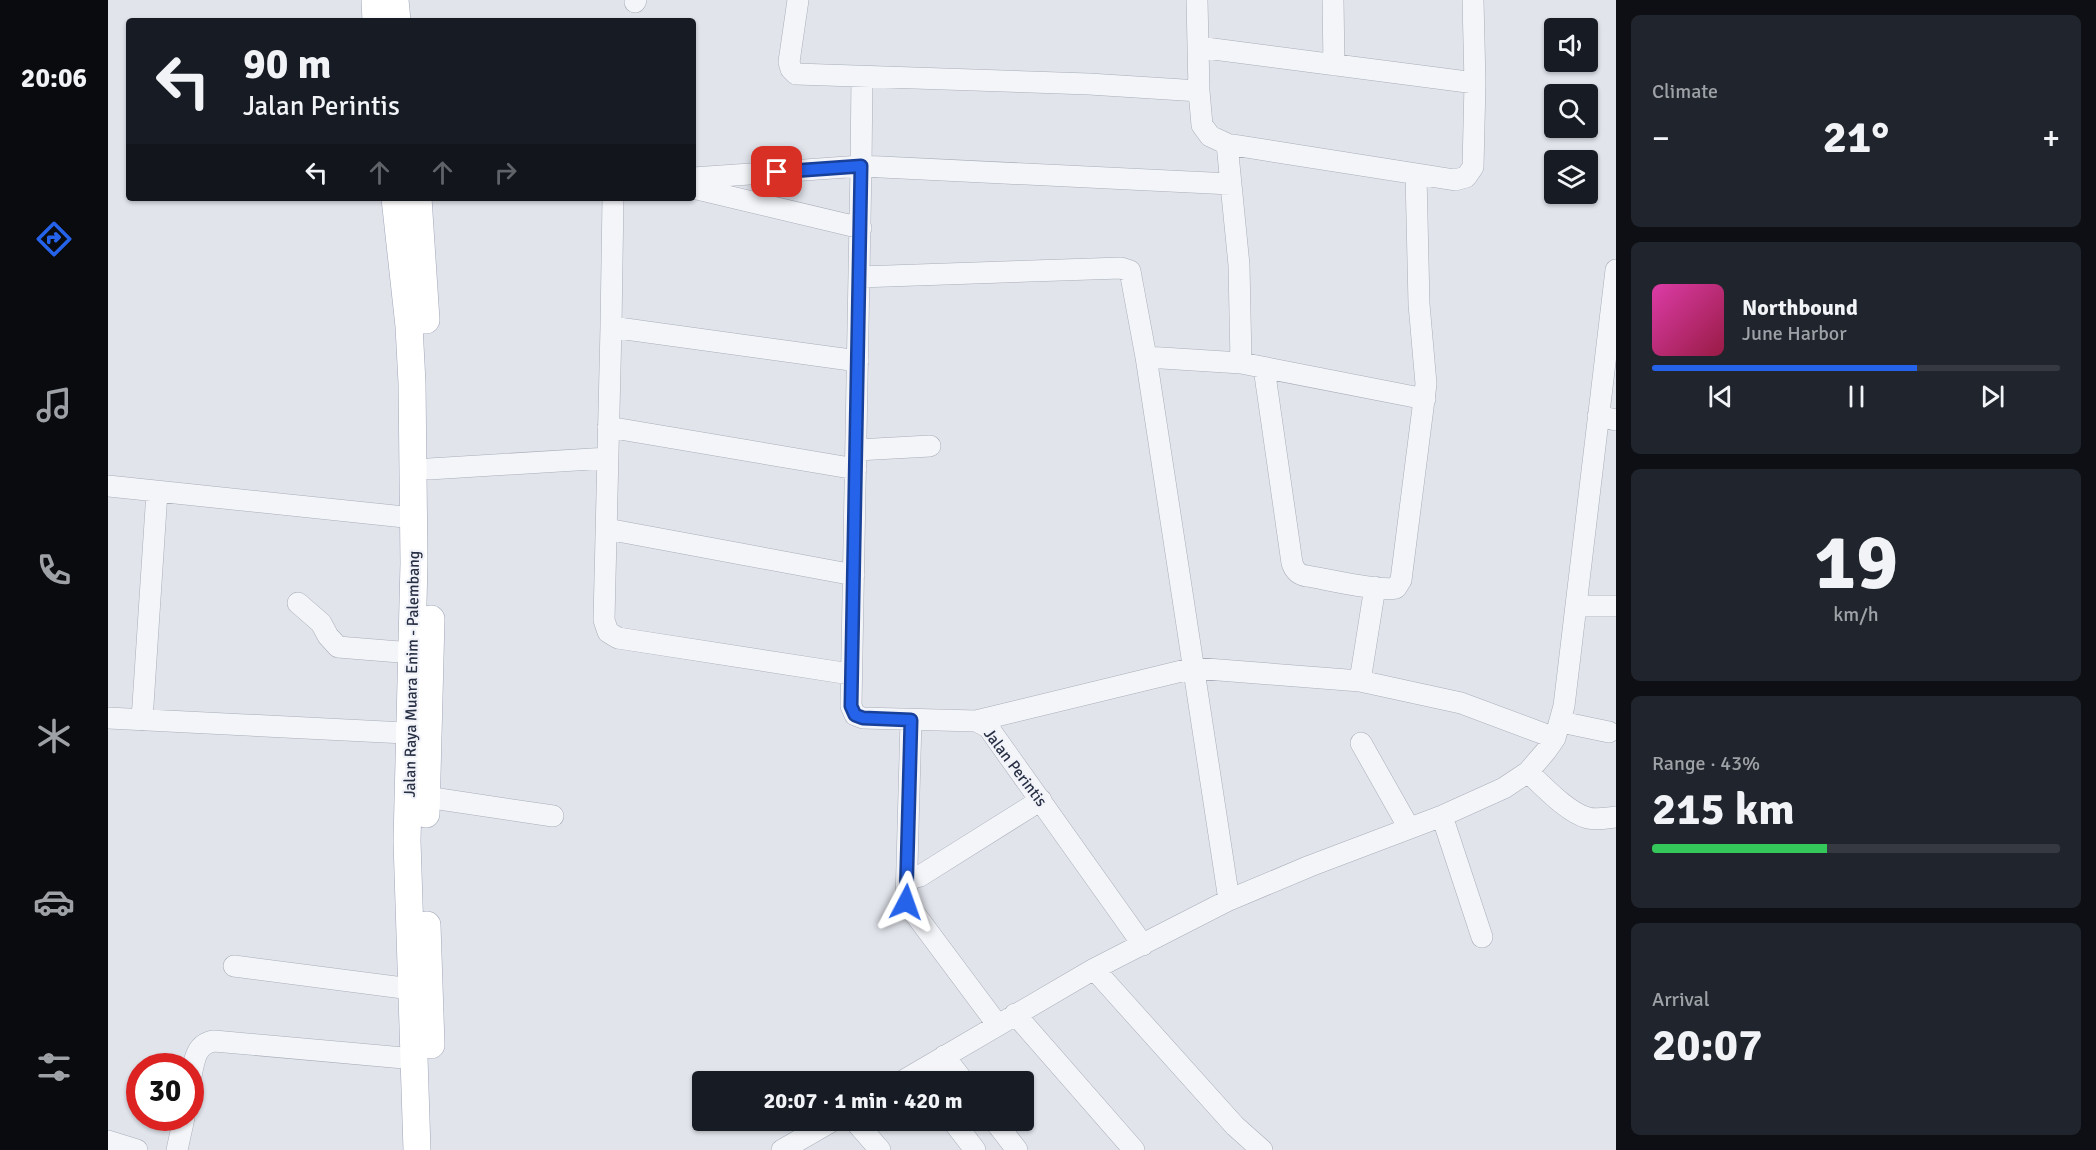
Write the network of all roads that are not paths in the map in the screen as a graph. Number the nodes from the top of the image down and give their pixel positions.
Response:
1 (375, 0) edge
2 (395, 0) edge
3 (798, 0) edge
4 (1197, 0) edge
5 (1333, 0) edge
6 (1473, 0) edge
7 (376, 18) edge
8 (397, 18) edge
9 (1198, 47) junction
10 (1334, 65) junction
11 (862, 77) junction
12 (1475, 83) junction
13 (1199, 91) junction
14 (1227, 144) junction
15 (861, 166) junction
16 (1416, 174) junction
17 (696, 178) edge
18 (1231, 184) junction
19 (696, 189) edge
20 (395, 201) edge
21 (418, 201) edge
22 (613, 201) edge
23 (861, 228) junction
24 (1616, 270) edge
25 (859, 277) junction
26 (611, 327) junction
27 (1146, 357) junction
28 (858, 361) junction
29 (1241, 363) junction
30 (1264, 368) junction
31 (1425, 399) junction
32 (1607, 418) edge
33 (609, 427) junction
34 (930, 446) dead end
35 (608, 458) junction
36 (857, 460) junction
37 (429, 469) junction
38 (108, 486) edge
39 (157, 492) junction
40 (414, 518) junction
41 (607, 529) junction
42 (854, 575) junction
43 (1375, 587) junction
44 (298, 603) dead end
45 (1576, 606) junction
46 (1616, 606) edge
47 (411, 653) junction
48 (1194, 668) junction
49 (850, 674) junction
50 (1360, 681) junction
51 (108, 718) edge
52 (142, 720) junction
53 (911, 720) junction
54 (976, 721) junction
55 (1558, 730) junction
56 (1609, 732) dead end
57 (419, 734) junction
58 (1360, 743) dead end
59 (1528, 772) junction
60 (426, 797) junction
61 (1041, 800) junction
62 (553, 816) dead end
63 (1442, 816) junction
64 (1616, 817) edge
65 (1409, 828) junction
66 (907, 880) junction
67 (1229, 900) junction
68 (1482, 937) dead end
69 (1143, 945) junction
70 (234, 966) dead end
71 (1094, 969) junction
72 (411, 989) junction
73 (1006, 1019) junction
74 (196, 1053) edge
75 (944, 1056) junction
76 (415, 1059) junction
77 (923, 1071) edge
78 (956, 1071) edge
79 (181, 1131) edge
80 (815, 1131) edge
81 (864, 1131) edge
82 (960, 1131) edge
83 (1002, 1131) edge
84 (108, 1141) edge
85 (137, 1150) edge
86 (177, 1150) edge
87 (417, 1150) edge
88 (433, 1150) edge
89 (782, 1150) edge
90 (880, 1150) edge
91 (975, 1150) edge
92 (1017, 1150) edge
93 (1134, 1150) edge
94 (1262, 1150) edge

1 - 7 main road
2 - 8 main road
3 - 11 street
4 - 9 street
5 - 10 street
6 - 12 street
9 - 10 street
9 - 13 street
10 - 12 street
11 - 13 street
11 - 15 street, Jalan Perintis
12 - 16 street
13 - 14 street
14 - 16 street
14 - 18 street
15 - 17 street
15 - 18 street
15 - 23 street, Jalan Perintis
16 - 31 street
18 - 29 street
19 - 23 street
20 - 40 main road, Jalan Raya Muara Enim - Palembang
21 - 37 main road, Jalan Raya Muara Enim - Palembang
22 - 26 street
23 - 25 street, Jalan Perintis
24 - 32 street
25 - 27 street
25 - 28 street, Jalan Perintis
26 - 28 street
26 - 33 street
27 - 29 street
27 - 48 street
28 - 36 street, Jalan Perintis
29 - 30 street
30 - 31 street
30 - 43 street
31 - 43 street
32 - 45 street
33 - 35 street
33 - 36 street
34 - 36 street
35 - 37 street
35 - 41 street
36 - 42 street, Jalan Perintis
37 - 57 main road, Jalan Raya Muara Enim - Palembang
38 - 39 street
39 - 40 street
39 - 52 street
40 - 47 main road, Jalan Raya Muara Enim - Palembang
41 - 42 street
41 - 49 street
42 - 49 street, Jalan Perintis
43 - 50 street
44 - 47 street
45 - 46 street
45 - 55 street
47 - 57 main road, Jalan Raya Muara Enim - Palembang
48 - 50 street
48 - 54 street
48 - 67 street
49 - 53 street, Jalan Perintis
50 - 55 street
51 - 52 street
52 - 57 street
53 - 54 street, Jalan Perintis
53 - 66 street
54 - 61 street, Jalan Perintis
55 - 56 street
55 - 59 street
57 - 60 main road, Jalan Raya Muara Enim - Palembang
57 - 72 main road, Jalan Raya Muara Enim - Palembang
58 - 65 street
59 - 63 street
59 - 64 street
60 - 62 street
60 - 88 main road, Jalan Raya Muara Enim - Palembang
61 - 66 street
61 - 69 street, Jalan Perintis
63 - 65 street
63 - 68 street
65 - 67 street
66 - 73 street
67 - 69 street
69 - 71 street
70 - 72 street
71 - 73 street
71 - 94 street
72 - 76 main road, Jalan Raya Muara Enim - Palembang
73 - 75 street
73 - 93 street
74 - 76 street
75 - 77 street
75 - 78 street
76 - 87 main road, Jalan Raya Muara Enim - Palembang
79 - 86 street
80 - 89 street
81 - 90 street
82 - 91 street
83 - 92 street
84 - 85 street

